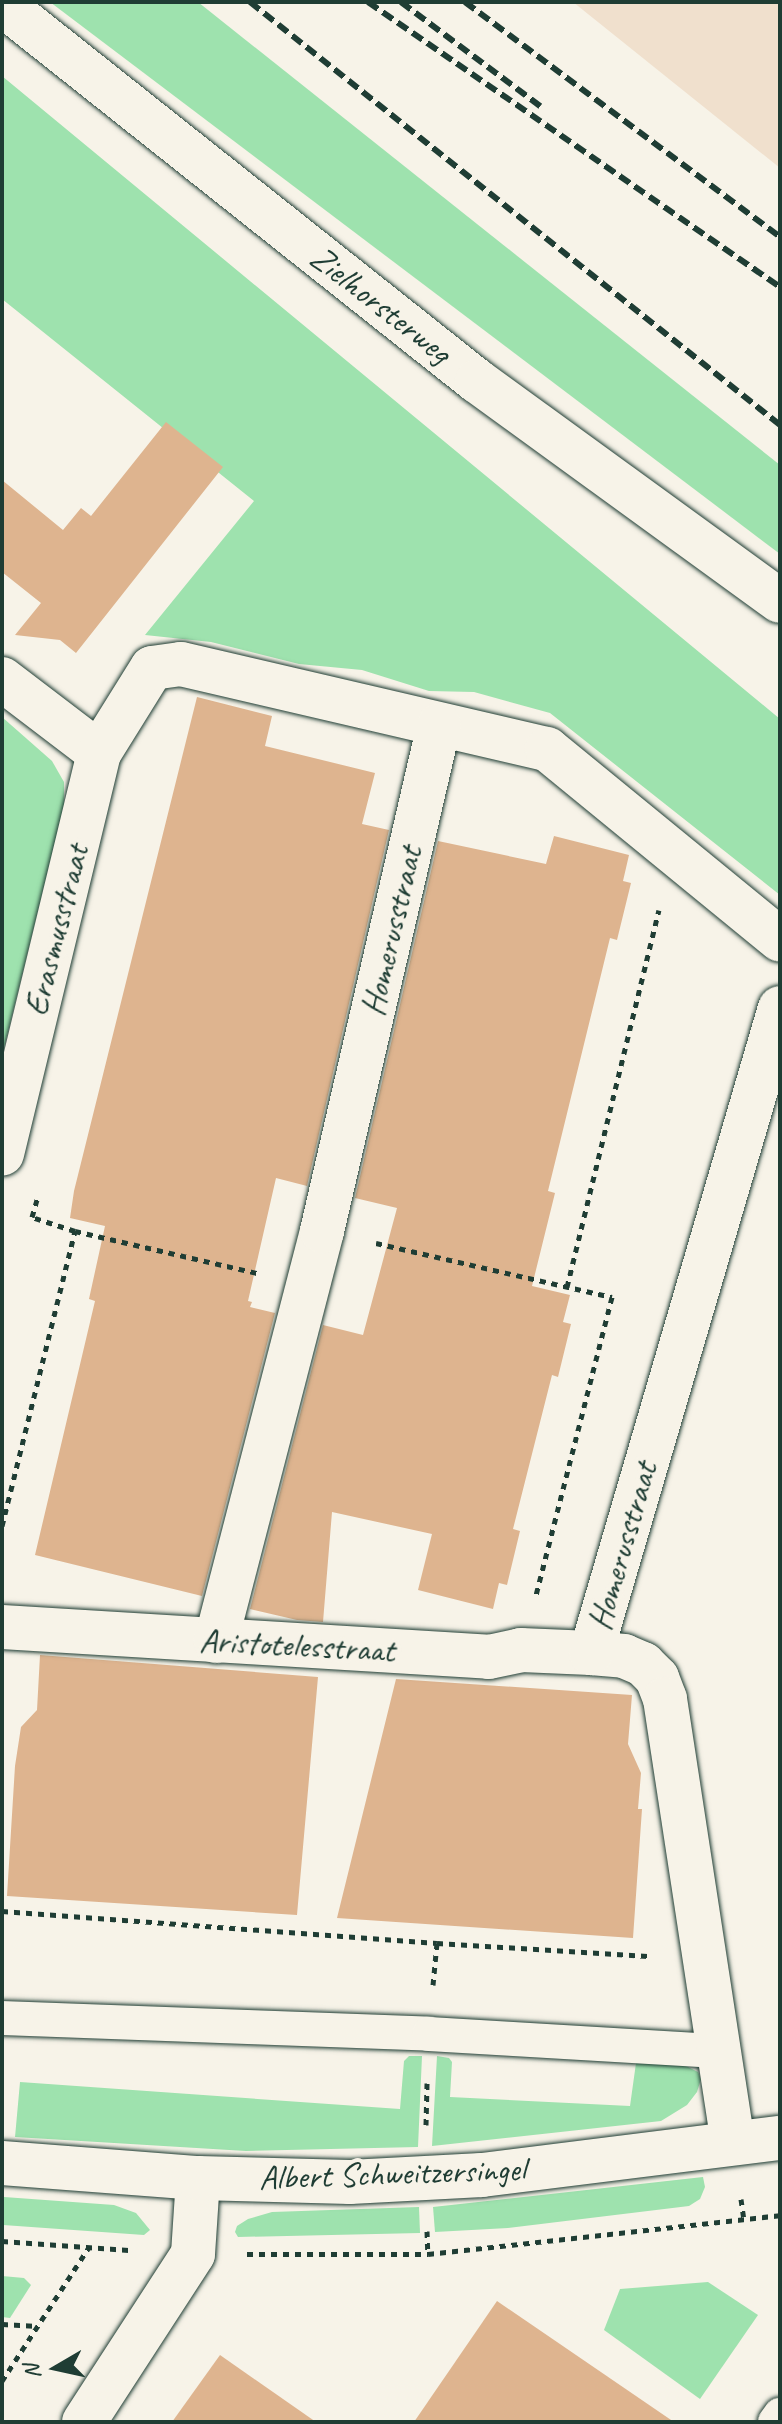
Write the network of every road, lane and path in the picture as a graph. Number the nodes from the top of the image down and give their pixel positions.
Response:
1 (2, 4) edge
2 (776, 600) edge
3 (2, 679) edge
4 (439, 725) junction
5 (99, 753) junction
6 (673, 850) junction
7 (780, 940) edge
8 (780, 1008) edge
9 (2, 1153) edge
10 (40, 1187) dead end
11 (75, 1231) junction
12 (322, 1231) junction
13 (308, 1285) junction
14 (567, 1287) junction
15 (2, 1526) edge
16 (2, 1627) edge
17 (216, 1641) junction
18 (521, 1650) junction
19 (591, 1653) junction
20 (2, 1911) edge
21 (437, 1943) dead end
22 (2, 2018) edge
23 (717, 2051) junction
24 (780, 2138) edge
25 (733, 2142) junction
26 (2, 2163) edge
27 (198, 2178) junction
28 (780, 2215) edge
29 (2, 2241) edge
30 (193, 2254) junction
31 (2, 2324) edge
32 (39, 2326) junction
33 (2, 2381) edge
34 (780, 2415) edge
35 (84, 2422) edge
36 (775, 2422) edge

1 - 2 street, Zielhorsterweg
3 - 5 street
4 - 5 street, Erasmusstraat
4 - 6 street
4 - 12 street, Homerusstraat
5 - 9 street, Erasmusstraat
6 - 7 street
6 - 14 path
8 - 19 street, Homerusstraat
10 - 11 path
11 - 13 path
11 - 15 path
12 - 13 street, Homerusstraat
12 - 14 path, Homerusstraat
13 - 17 street, Homerusstraat
14 - 18 path, Homerusstraat
16 - 17 street, Aristotelesstraat
17 - 18 street, Aristotelesstraat
18 - 19 street, Aristotelesstraat
19 - 23 street, Homerusstraat
20 - 21 path
22 - 23 lane
23 - 25 street, Homerusstraat
24 - 25 street, Albert Schweitzersingel
25 - 27 street, Albert Schweitzersingel
26 - 27 street, Albert Schweitzersingel
27 - 30 street
28 - 30 path
29 - 32 path
30 - 35 street
31 - 32 path
32 - 33 path
34 - 36 lane

